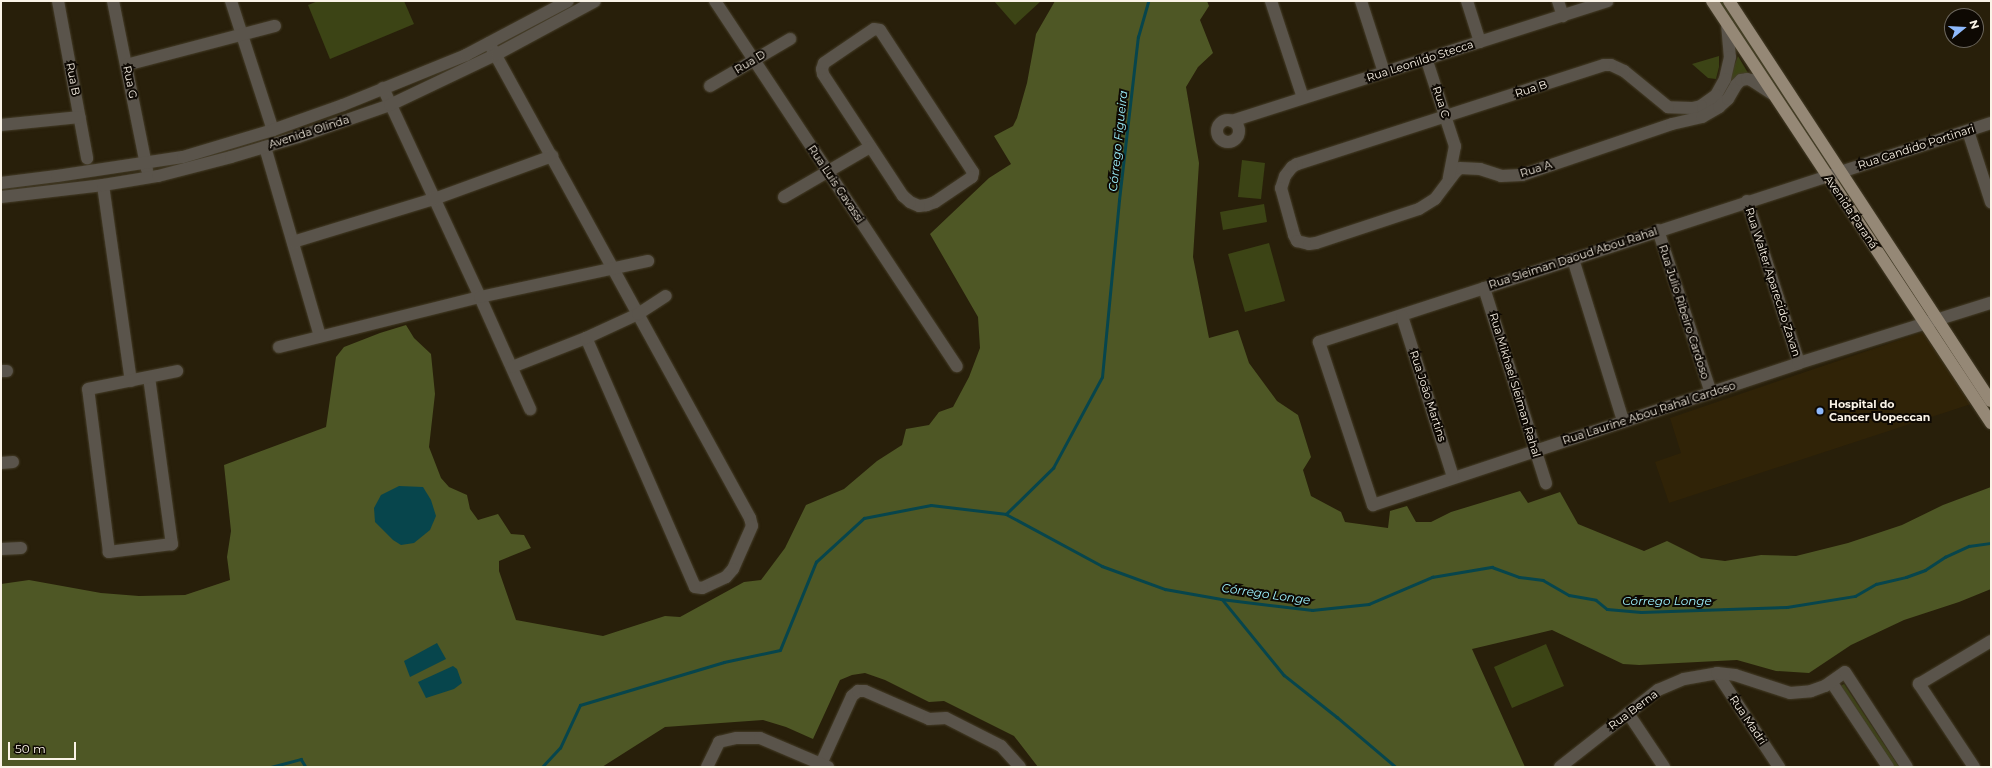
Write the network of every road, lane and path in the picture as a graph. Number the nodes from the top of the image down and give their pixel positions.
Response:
1 (58, 1) edge
2 (113, 1) edge
3 (232, 1) edge
4 (568, 1) edge
5 (595, 1) edge
6 (715, 1) edge
7 (1271, 1) edge
8 (1361, 1) edge
9 (1467, 1) edge
10 (1558, 1) edge
11 (1607, 1) edge
12 (1712, 1) edge
13 (1729, 1) edge
14 (1563, 16) junction
15 (1727, 24) junction
16 (275, 26) dead end
17 (242, 35) junction
18 (790, 39) dead end
19 (1480, 42) junction
20 (489, 43) junction
21 (497, 54) junction
22 (1426, 58) junction
23 (754, 60) junction
24 (126, 65) junction
25 (1384, 72) junction
26 (1725, 79) junction
27 (1736, 85) junction
28 (710, 86) dead end
29 (383, 88) junction
30 (1774, 95) junction
31 (1303, 98) junction
32 (390, 105) junction
33 (1675, 108) junction
34 (320, 112) junction
35 (80, 117) junction
36 (1446, 117) junction
37 (1991, 123) edge
38 (1672, 124) junction
39 (1235, 125) dead end
40 (1, 126) edge
41 (327, 126) junction
42 (272, 130) junction
43 (1968, 130) junction
44 (1455, 146) junction
45 (265, 147) junction
46 (870, 147) junction
47 (552, 156) junction
48 (87, 158) dead end
49 (146, 163) junction
50 (1480, 169) junction
51 (1841, 171) junction
52 (828, 172) junction
53 (57, 176) junction
54 (1828, 176) junction
55 (148, 177) junction
56 (1449, 179) junction
57 (1, 183) edge
58 (103, 185) junction
59 (60, 190) junction
60 (1281, 194) joint
61 (1, 197) edge
62 (784, 197) dead end
63 (434, 198) junction
64 (1747, 201) junction
65 (1991, 202) edge
66 (1658, 230) junction
67 (293, 242) junction
68 (1573, 259) junction
69 (648, 261) dead end
70 (613, 268) junction
71 (1484, 288) junction
72 (666, 296) dead end
73 (480, 297) junction
74 (1991, 303) edge
75 (638, 314) junction
76 (1402, 316) junction
77 (1937, 320) junction
78 (1925, 324) junction
79 (320, 336) junction
80 (586, 338) junction
81 (279, 347) dead end
82 (1799, 363) junction
83 (957, 366) dead end
84 (512, 367) junction
85 (178, 371) dead end
86 (149, 377) junction
87 (1967, 377) junction
88 (131, 381) junction
89 (1710, 393) junction
90 (1990, 399) edge
91 (1978, 405) junction
92 (530, 409) dead end
93 (1989, 417) edge
94 (1623, 421) junction
95 (1536, 450) junction
96 (13, 462) dead end
97 (1, 463) edge
98 (1453, 477) junction
99 (1546, 483) dead end
100 (1373, 504) joint
101 (21, 548) dead end
102 (1, 549) edge
103 (1991, 641) edge
104 (1717, 673) junction
105 (1832, 683) junction
106 (1628, 713) junction
107 (824, 765) edge
108 (707, 767) edge
109 (1020, 767) edge
110 (1560, 767) edge
111 (1664, 767) edge
112 (1779, 767) edge
113 (1888, 767) edge
114 (1907, 767) edge
115 (1974, 767) edge

1 - 35 street, Rua B
2 - 24 street, Rua G
3 - 17 street
4 - 20 street, Avenida Olinda
5 - 21 street, Avenida Olinda
6 - 23 street, Rua Luis Gavassi
7 - 31 street
8 - 25 street
9 - 19 street
10 - 14 street
11 - 14 street, Rua Leonildo Stecca
12 - 15 main road, Avenida Paraná
13 - 51 main road, Avenida Paraná
14 - 19 street, Rua Leonildo Stecca
15 - 26 street, Rua B
15 - 30 main road, Avenida Paraná
16 - 17 street
17 - 24 street
17 - 42 street
18 - 23 street, Rua D
19 - 22 street, Rua Leonildo Stecca
20 - 21 street
20 - 29 street, Avenida Olinda
21 - 32 street, Avenida Olinda
21 - 47 street
22 - 25 street, Rua Leonildo Stecca
22 - 36 street, Rua C
23 - 28 street, Rua D
23 - 52 street, Rua Luis Gavassi
24 - 49 street, Rua G
25 - 31 street, Rua Leonildo Stecca
26 - 27 street
26 - 33 street, Rua B
27 - 30 street
27 - 38 street, Rua A
29 - 32 street
29 - 34 street, Avenida Olinda
30 - 54 main road, Avenida Paraná
31 - 39 street, Rua Leonildo Stecca
32 - 41 street, Avenida Olinda
32 - 63 street
33 - 36 street, Rua B
33 - 38 street
34 - 41 street
34 - 42 street, Avenida Olinda
35 - 40 street
35 - 48 street, Rua B
36 - 44 street, Rua C
36 - 60 street, Rua B
37 - 43 street, Rua Candido Portinari
38 - 50 street, Rua A
41 - 45 street, Avenida Olinda
42 - 49 street, Avenida Olinda
43 - 51 street, Rua Candido Portinari
43 - 65 street
44 - 50 street, Rua C
44 - 56 street, Rua C
45 - 55 street, Avenida Olinda
45 - 67 street
46 - 46 street
46 - 52 street
47 - 63 street
47 - 70 street
49 - 53 street, Avenida Olinda
49 - 55 street, Rua G
50 - 56 street, Rua A
51 - 54 street, Rua Candido Portinari
51 - 77 main road, Avenida Paraná
52 - 62 street
52 - 83 street, Rua Luis Gavassi
53 - 57 street, Avenida Olinda
53 - 59 street
54 - 64 street, Rua Sleiman Daoud Abou Rahal
54 - 78 main road, Avenida Paraná
55 - 58 street, Avenida Olinda
56 - 60 street, Rua A
58 - 59 street, Avenida Olinda
58 - 88 street
59 - 61 street, Avenida Olinda
63 - 67 street
63 - 73 street
64 - 66 street, Rua Sleiman Daoud Abou Rahal
64 - 82 street, Rua Walter Aparecido Zavan
66 - 68 street, Rua Sleiman Daoud Abou Rahal
66 - 89 street, Rua Julio Ribeiro Cardoso
67 - 79 street
68 - 71 street, Rua Sleiman Daoud Abou Rahal
68 - 94 street
69 - 70 street
70 - 73 street
70 - 75 street
71 - 76 street, Rua Sleiman Daoud Abou Rahal
71 - 95 street, Rua Mikhael Sleiman Rahal
72 - 75 street
73 - 79 street
73 - 84 street
74 - 77 street, Rua Laurine Abou Rahal Cardoso
75 - 80 street
75 - 80 street
76 - 98 street, Rua João Martins
76 - 100 street, Rua Sleiman Daoud Abou Rahal
77 - 78 street, Rua Laurine Abou Rahal Cardoso
77 - 87 main road, Avenida Paraná
78 - 82 street, Rua Laurine Abou Rahal Cardoso
78 - 87 main road, Avenida Paraná
79 - 81 street
80 - 84 street
82 - 89 street, Rua Laurine Abou Rahal Cardoso
84 - 92 street
85 - 86 street
86 - 88 street
86 - 88 street
87 - 90 main road, Avenida Paraná
87 - 91 main road, Avenida Paraná
89 - 94 street, Rua Laurine Abou Rahal Cardoso
90 - 91 street
91 - 93 main road, Avenida Paraná
94 - 95 street, Rua Laurine Abou Rahal Cardoso
95 - 98 street, Rua Laurine Abou Rahal Cardoso
95 - 99 street, Rua Mikhael Sleiman Rahal
96 - 97 street
98 - 100 street, Rua Laurine Abou Rahal Cardoso
101 - 102 street
103 - 115 street
104 - 105 street, Rua Berna
104 - 106 street, Rua Berna
104 - 112 street, Rua Madri
105 - 113 street
105 - 114 street, Rua Berna
106 - 110 street, Rua Berna
106 - 111 street
107 - 108 street
107 - 109 street

